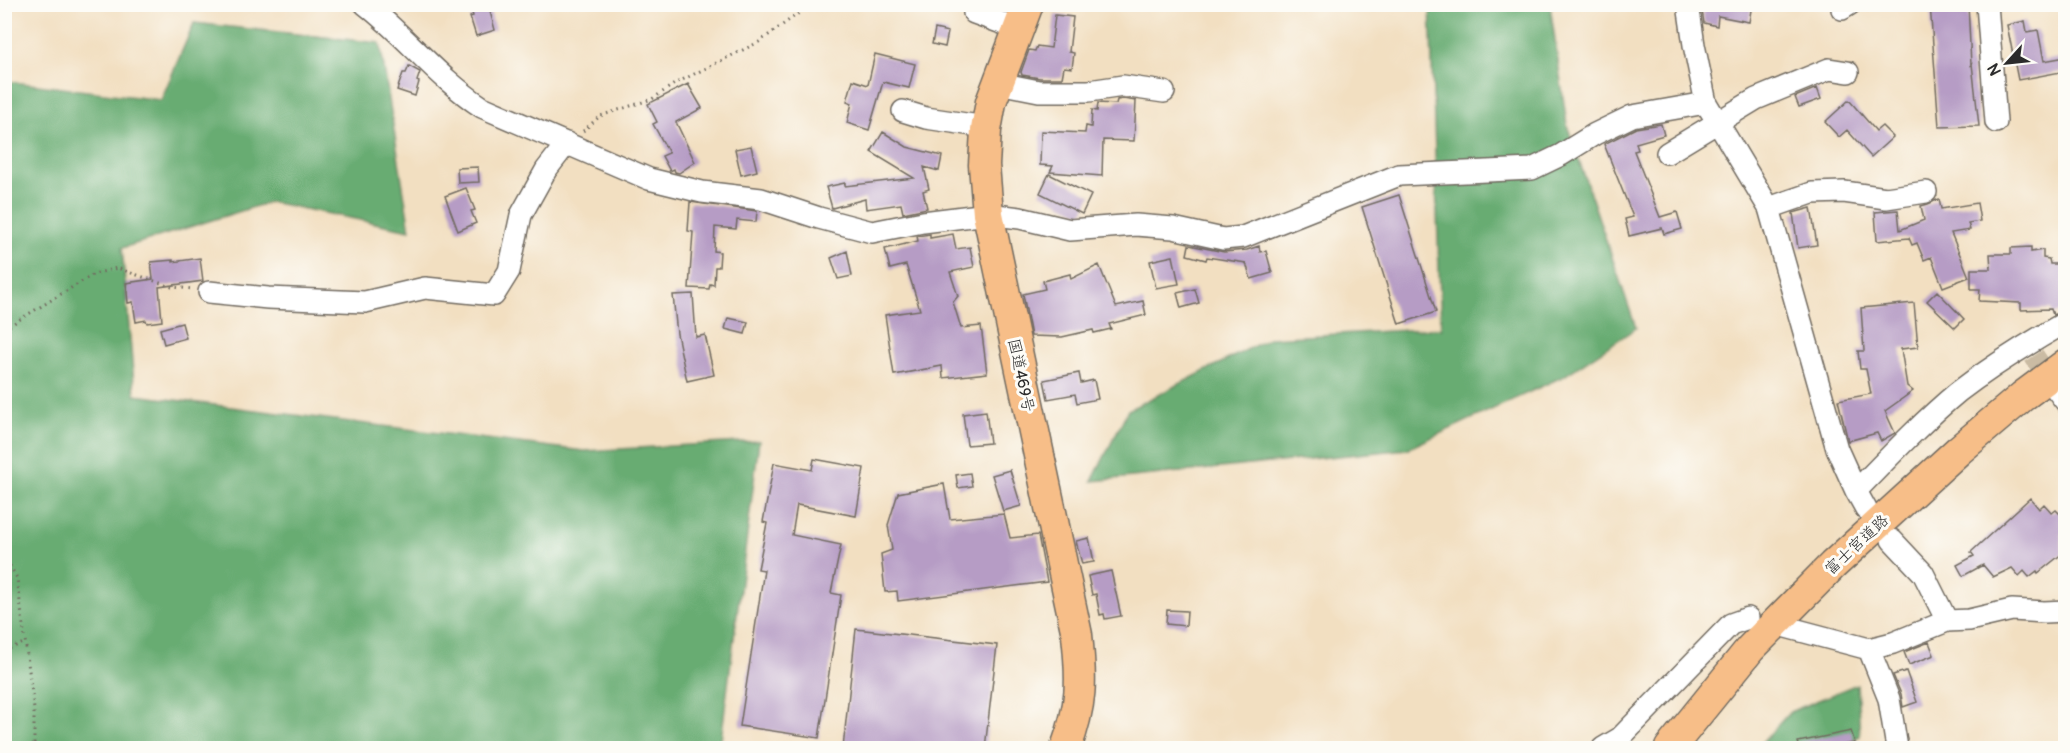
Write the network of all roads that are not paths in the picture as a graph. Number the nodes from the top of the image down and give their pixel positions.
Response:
1 (365, 4) edge
2 (1688, 4) edge
3 (1987, 4) edge
4 (974, 13) dead end
5 (1023, 17) edge
6 (1848, 72) dead end
7 (998, 83) junction
8 (1164, 92) dead end
9 (1706, 103) junction
10 (903, 111) dead end
11 (1996, 122) dead end
12 (1719, 123) junction
13 (986, 128) junction
14 (567, 143) junction
15 (1667, 153) dead end
16 (1926, 192) dead end
17 (1769, 208) junction
18 (988, 214) junction
19 (209, 291) road end
20 (2066, 322) edge
21 (2059, 374) edge
22 (2066, 402) edge
23 (1892, 540) dead end
24 (2066, 611) edge
25 (1748, 618) dead end
26 (1947, 621) junction
27 (1786, 627) dead end
28 (1750, 649) junction
29 (1869, 649) junction
30 (1066, 748) edge
31 (1603, 748) edge
32 (1670, 748) edge
33 (1688, 748) edge
34 (1897, 748) edge

1 - 14 street
2 - 9 street
3 - 11 street
4 - 5 street
5 - 7 highway, 国道469号
6 - 12 street
7 - 8 street
7 - 13 highway, 国道469号
9 - 12 street
9 - 18 street
10 - 13 street
12 - 15 street
12 - 17 street
13 - 18 highway, 国道469号
14 - 18 street
14 - 19 street
16 - 17 street
17 - 20 street
18 - 30 highway, 国道469号
21 - 22 street
21 - 28 highway, 富士宮道路
23 - 26 street
24 - 26 street
25 - 31 street
26 - 29 street
27 - 29 street
28 - 32 highway, 富士宮道路
28 - 33 highway
29 - 34 street

